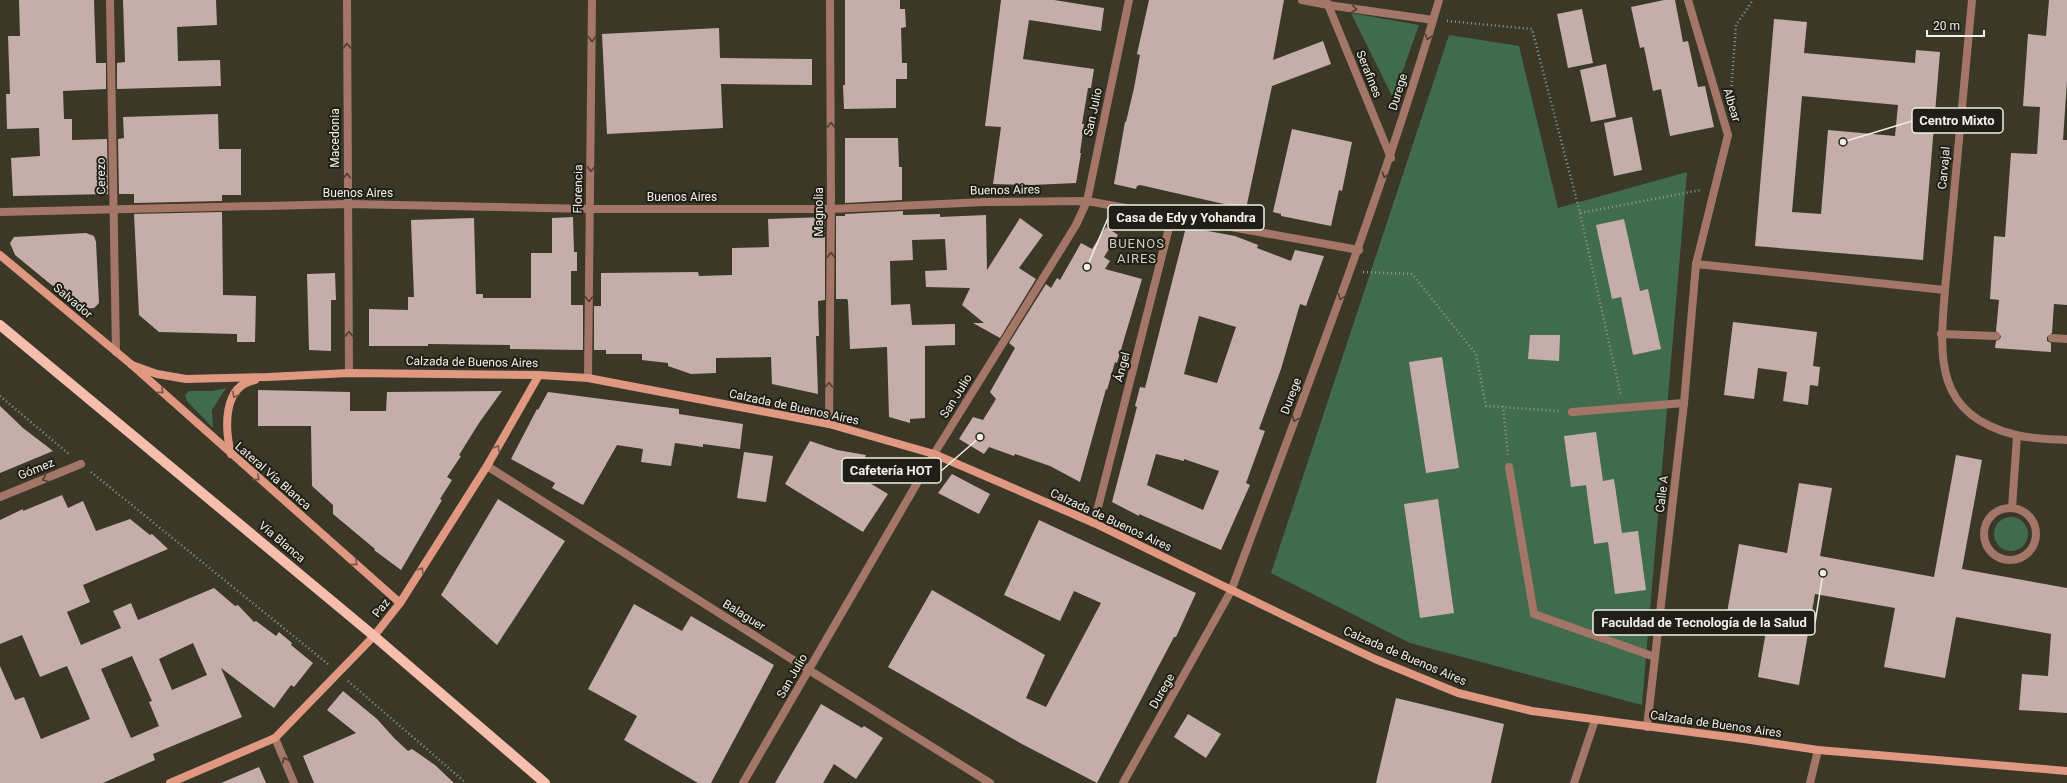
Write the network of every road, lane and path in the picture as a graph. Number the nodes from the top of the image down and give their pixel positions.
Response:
1 (110, 0) edge
2 (347, 0) edge
3 (592, 0) edge
4 (830, 0) edge
5 (1129, 0) edge
6 (1302, 0) edge
7 (1439, 0) edge
8 (1688, 0) edge
9 (1753, 0) edge
10 (1972, 0) edge
11 (1327, 3) edge
12 (1433, 20) junction
13 (1731, 95) dead end
14 (1391, 158) junction
15 (1715, 188) junction
16 (1087, 201) junction
17 (348, 204) junction
18 (113, 209) junction
19 (590, 209) junction
20 (831, 209) junction
21 (0, 212) edge
22 (1580, 213) junction
23 (1172, 216) junction
24 (1359, 250) junction
25 (0, 255) edge
26 (1696, 264) junction
27 (1351, 271) junction
28 (1945, 290) junction
29 (0, 325) edge
30 (1941, 334) junction
31 (1996, 336) dead end
32 (2052, 338) dead end
33 (2067, 339) edge
34 (116, 352) junction
35 (132, 365) junction
36 (349, 373) junction
37 (539, 375) junction
38 (268, 378) junction
39 (588, 378) junction
40 (0, 396) edge
41 (1684, 403) junction
42 (1503, 406) junction
43 (1623, 408) junction
44 (1572, 412) joint
45 (829, 424) junction
46 (2017, 436) junction
47 (2067, 440) edge
48 (231, 454) junction
49 (934, 454) junction
50 (81, 464) junction
51 (487, 466) junction
52 (1509, 467) joint
53 (0, 497) edge
54 (2012, 508) junction
55 (1094, 523) junction
56 (1231, 591) junction
57 (400, 603) junction
58 (374, 636) junction
59 (1655, 657) junction
60 (809, 670) junction
61 (339, 674) junction
62 (1595, 720) junction
63 (1647, 727) junction
64 (275, 738) junction
65 (1818, 750) junction
66 (2067, 771) edge
67 (170, 783) edge
68 (294, 783) edge
69 (466, 783) edge
70 (545, 783) edge
71 (743, 783) edge
72 (990, 783) edge
73 (1123, 783) edge
74 (1574, 783) edge
75 (1810, 783) edge

1 - 18 street, Cerezo
17 -> 2 street, Macedonia
3 -> 19 street, Florencia
20 -> 4 street, Magnolia
5 - 16 street, San Julio
6 - 11 street
7 - 12 street, Durege
8 - 15 street, Albear
9 - 13 path
10 - 28 street, Carvajal
11 -> 12 street
11 - 14 street, Serafines
12 -> 14 street, Durege
12 - 22 path
14 -> 24 street, Durege
15 - 22 path
15 - 26 street, Albear
16 - 20 street, Buenos Aires
16 - 23 street, Buenos Aires
16 - 49 street, San Julio
17 - 18 street, Buenos Aires
17 - 19 street, Buenos Aires
36 -> 17 street, Macedonia
18 - 21 street, Buenos Aires
18 - 34 street, Cerezo
19 - 20 street, Buenos Aires
19 -> 39 street, Florencia
45 -> 20 street, Magnolia
22 - 43 path
23 - 24 street, Buenos Aires
23 - 55 street, Ángel
24 - 27 street, Durege
25 - 34 street, Salvador
26 - 28 street
26 - 41 street, Calle A
27 - 42 path
27 -> 56 street, Durege
28 - 30 street, Carvajal
29 - 58 main road, Vía Blanca
30 - 31 street
30 - 46 street, Carvajal
32 - 33 street
34 - 35 street, Salvador
35 - 38 street, Calzada de Buenos Aires
35 -> 48 street, Lateral Vía Blanca
36 - 37 street, Calzada de Buenos Aires
36 - 38 street, Calzada de Buenos Aires
37 - 39 street, Calzada de Buenos Aires
51 -> 37 street, Paz
38 -> 48 street
39 - 45 street, Calzada de Buenos Aires
40 - 50 path
41 - 43 street
41 - 59 street, Calle A
42 - 44 path
42 - 52 path
43 - 44 street
45 - 49 street, Calzada de Buenos Aires
46 - 47 street, Carvajal
46 - 54 street
48 -> 57 street, Lateral Vía Blanca
49 - 55 street, Calzada de Buenos Aires
49 - 60 street, San Julio
50 -> 53 street, Gómez
50 - 61 path
57 -> 51 street, Paz
51 - 60 street, Balaguer
52 - 59 street
54 - 54 street
55 - 56 street, Calzada de Buenos Aires
56 - 62 street, Calzada de Buenos Aires
56 - 73 street, Durege
57 - 58 street, Paz
58 - 61 street, Paz
58 - 70 main road, Vía Blanca
59 - 63 street, Calle A
60 - 71 street, San Julio
60 - 72 street, Balaguer
61 - 64 street, Paz
61 - 69 path
62 - 63 street, Calzada de Buenos Aires
62 - 74 street
63 - 65 street, Calzada de Buenos Aires
64 - 67 street, Paz
68 -> 64 street
65 - 66 street, Calzada de Buenos Aires
65 - 75 street

